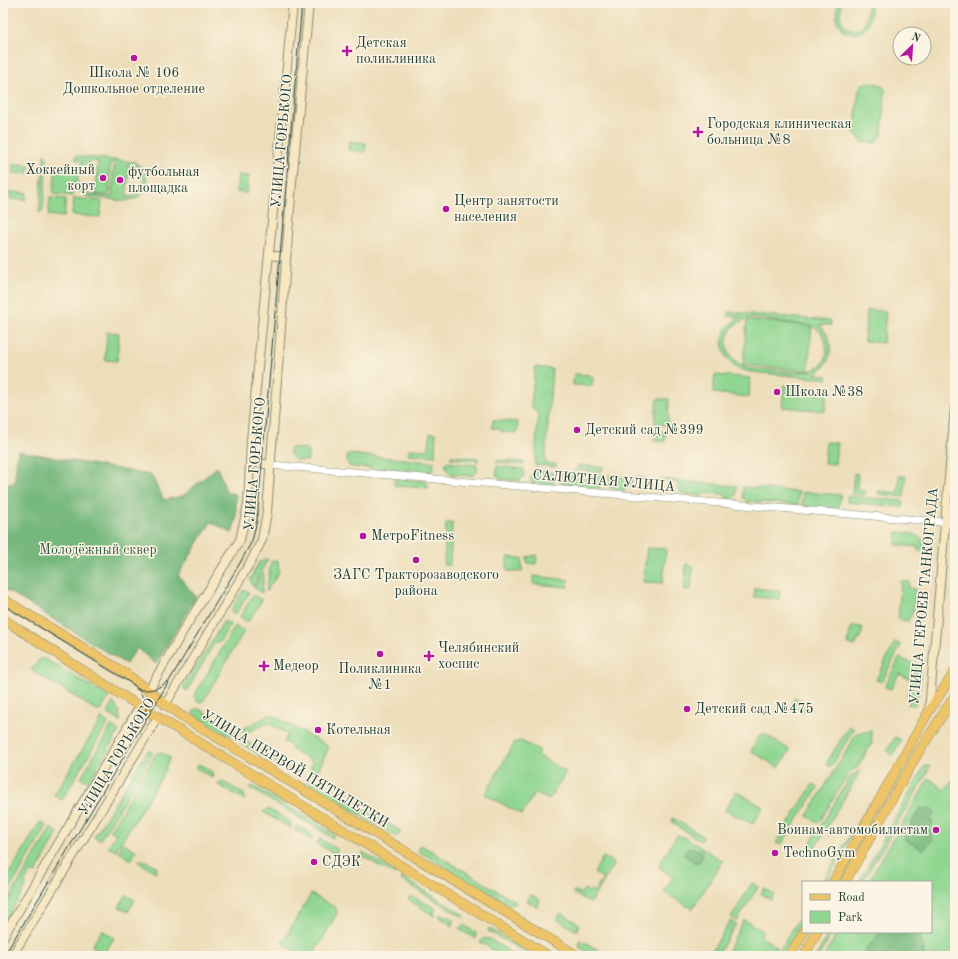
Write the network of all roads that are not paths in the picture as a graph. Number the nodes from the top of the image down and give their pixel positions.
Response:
1 (293, 3) edge
2 (309, 3) edge
3 (270, 255) junction
4 (286, 257) junction
5 (955, 407) edge
6 (250, 462) junction
7 (271, 465) junction
8 (946, 523) junction
9 (955, 524) edge
10 (3, 599) edge
11 (3, 619) edge
12 (955, 671) edge
13 (149, 690) junction
14 (955, 696) edge
15 (165, 705) junction
16 (140, 706) junction
17 (929, 711) junction
18 (158, 717) junction
19 (937, 724) junction
20 (834, 881) edge
21 (847, 881) edge
22 (803, 933) edge
23 (816, 933) edge
24 (3, 937) edge
25 (12, 956) edge
26 (549, 956) edge
27 (578, 956) edge
28 (790, 956) edge
29 (804, 956) edge

1 - 3 main road, УЛИЦА ГОРЬКОГО
2 - 4 main road, УЛИЦА ГОРЬКОГО
3 - 4 main road
3 - 6 main road, УЛИЦА ГОРЬКОГО
4 - 7 main road, УЛИЦА ГОРЬКОГО
5 - 8 main road, УЛИЦА ГЕРОЕВ ТАНКОГРАДА
6 - 7 main road, САЛЮТНАЯ УЛИЦА
6 - 13 main road, УЛИЦА ГОРЬКОГО
7 - 8 street, САЛЮТНАЯ УЛИЦА
7 - 15 main road, УЛИЦА ГОРЬКОГО
8 - 9 street, САЛЮТНАЯ УЛИЦА
8 - 17 main road, УЛИЦА ГЕРОЕВ ТАНКОГРАДА
10 - 13 main road, УЛИЦА ПЕРВОЙ ПЯТИЛЕТКИ
11 - 16 main road, УЛИЦА ПЕРВОЙ ПЯТИЛЕТКИ
12 - 17 main road
13 - 15 main road, УЛИЦА ПЕРВОЙ ПЯТИЛЕТКИ
13 - 16 main road, УЛИЦА ГОРЬКОГО
14 - 19 main road
15 - 18 main road, УЛИЦА ГОРЬКОГО
15 - 27 main road, УЛИЦА ПЕРВОЙ ПЯТИЛЕТКИ
16 - 18 main road, УЛИЦА ПЕРВОЙ ПЯТИЛЕТКИ
16 - 24 main road, УЛИЦА ГОРЬКОГО
17 - 19 main road
17 - 20 main road, УЛИЦА ГЕРОЕВ ТАНКОГРАДА
18 - 25 main road, УЛИЦА ГОРЬКОГО
18 - 26 main road, УЛИЦА ПЕРВОЙ ПЯТИЛЕТКИ
19 - 21 main road
22 - 28 main road
23 - 29 main road

